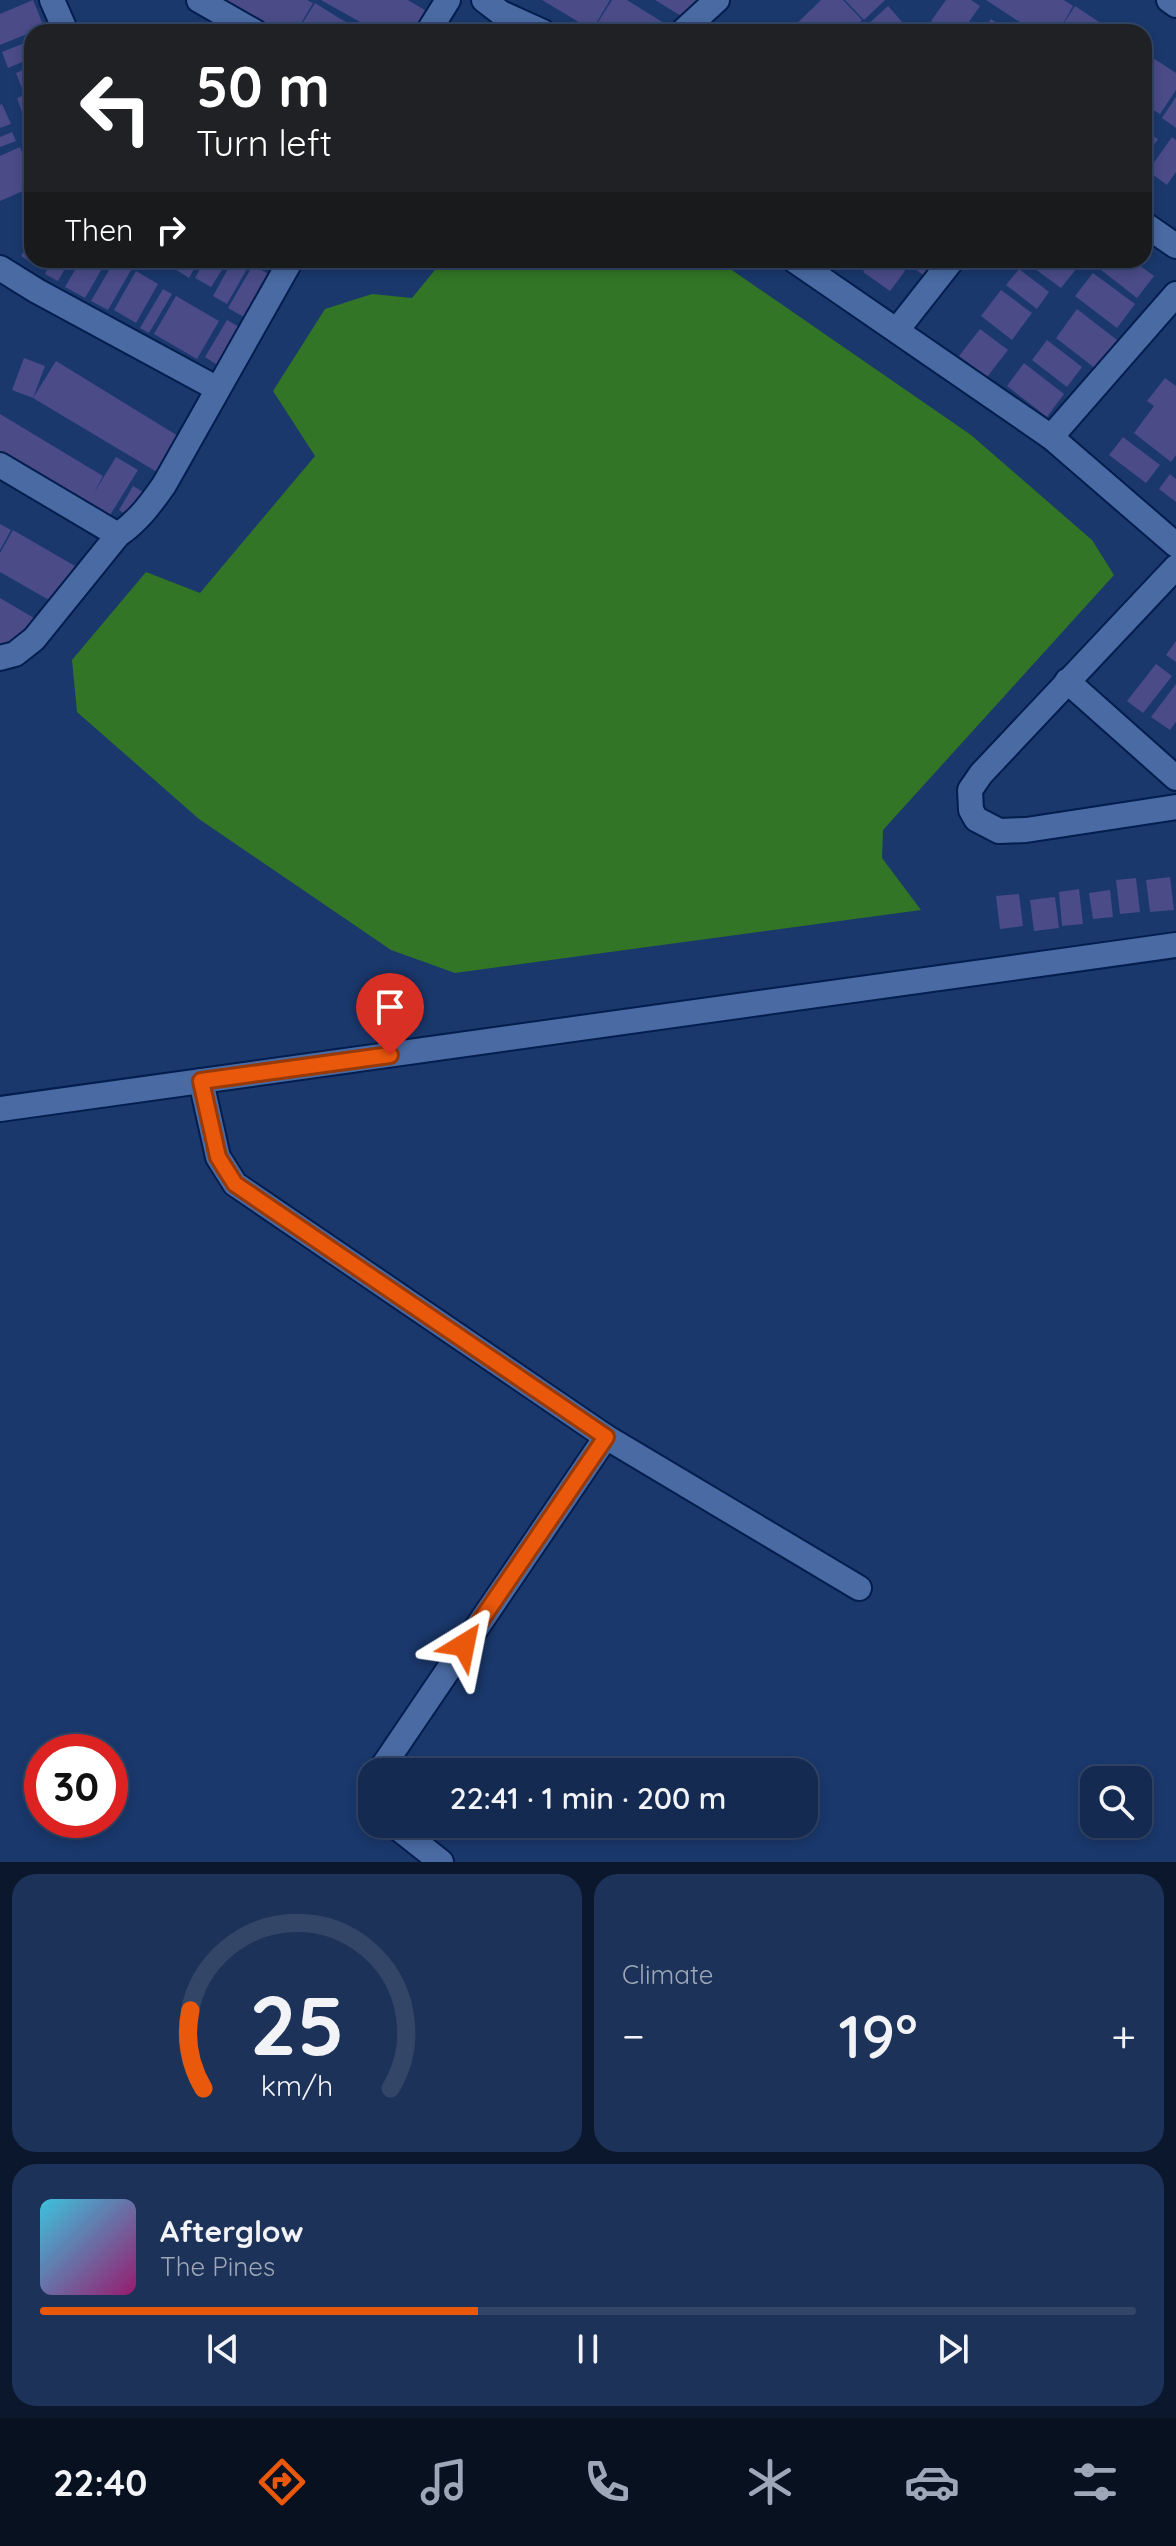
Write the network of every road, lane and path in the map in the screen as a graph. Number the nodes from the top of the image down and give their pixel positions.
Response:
1 (52, 0) edge
2 (199, 0) edge
3 (448, 0) edge
4 (717, 0) edge
5 (1169, 0) edge
6 (1176, 5) edge
7 (493, 7) edge
8 (62, 24) edge
9 (241, 24) edge
10 (433, 24) edge
11 (511, 24) edge
12 (527, 24) edge
13 (691, 24) edge
14 (1152, 230) edge
15 (1176, 246) edge
16 (0, 268) edge
17 (286, 268) edge
18 (806, 268) edge
19 (946, 268) edge
20 (1176, 294) edge
21 (897, 330) junction
22 (216, 388) junction
23 (1051, 437) junction
24 (0, 465) edge
25 (118, 535) junction
26 (1176, 545) edge
27 (1176, 567) edge
28 (0, 658) edge
29 (1067, 681) junction
30 (1176, 778) edge
31 (1176, 807) edge
32 (1176, 945) edge
33 (201, 1081) junction
34 (0, 1109) edge
35 (606, 1437) junction
36 (859, 1588) dead end
37 (388, 1758) edge
38 (411, 1838) edge
39 (441, 1862) edge

1 - 8 street
2 - 9 street
3 - 10 street
4 - 13 street
5 - 6 street
7 - 11 street
7 - 12 street
14 - 15 street
16 - 22 street
17 - 22 street
18 - 21 street
19 - 21 street
20 - 23 street
21 - 23 street
22 - 25 street
23 - 26 street
24 - 25 street
25 - 28 street
27 - 29 street
29 - 30 street
29 - 31 street
32 - 33 street
33 - 34 street
33 - 35 street
35 - 36 street
35 - 37 street
38 - 39 street

